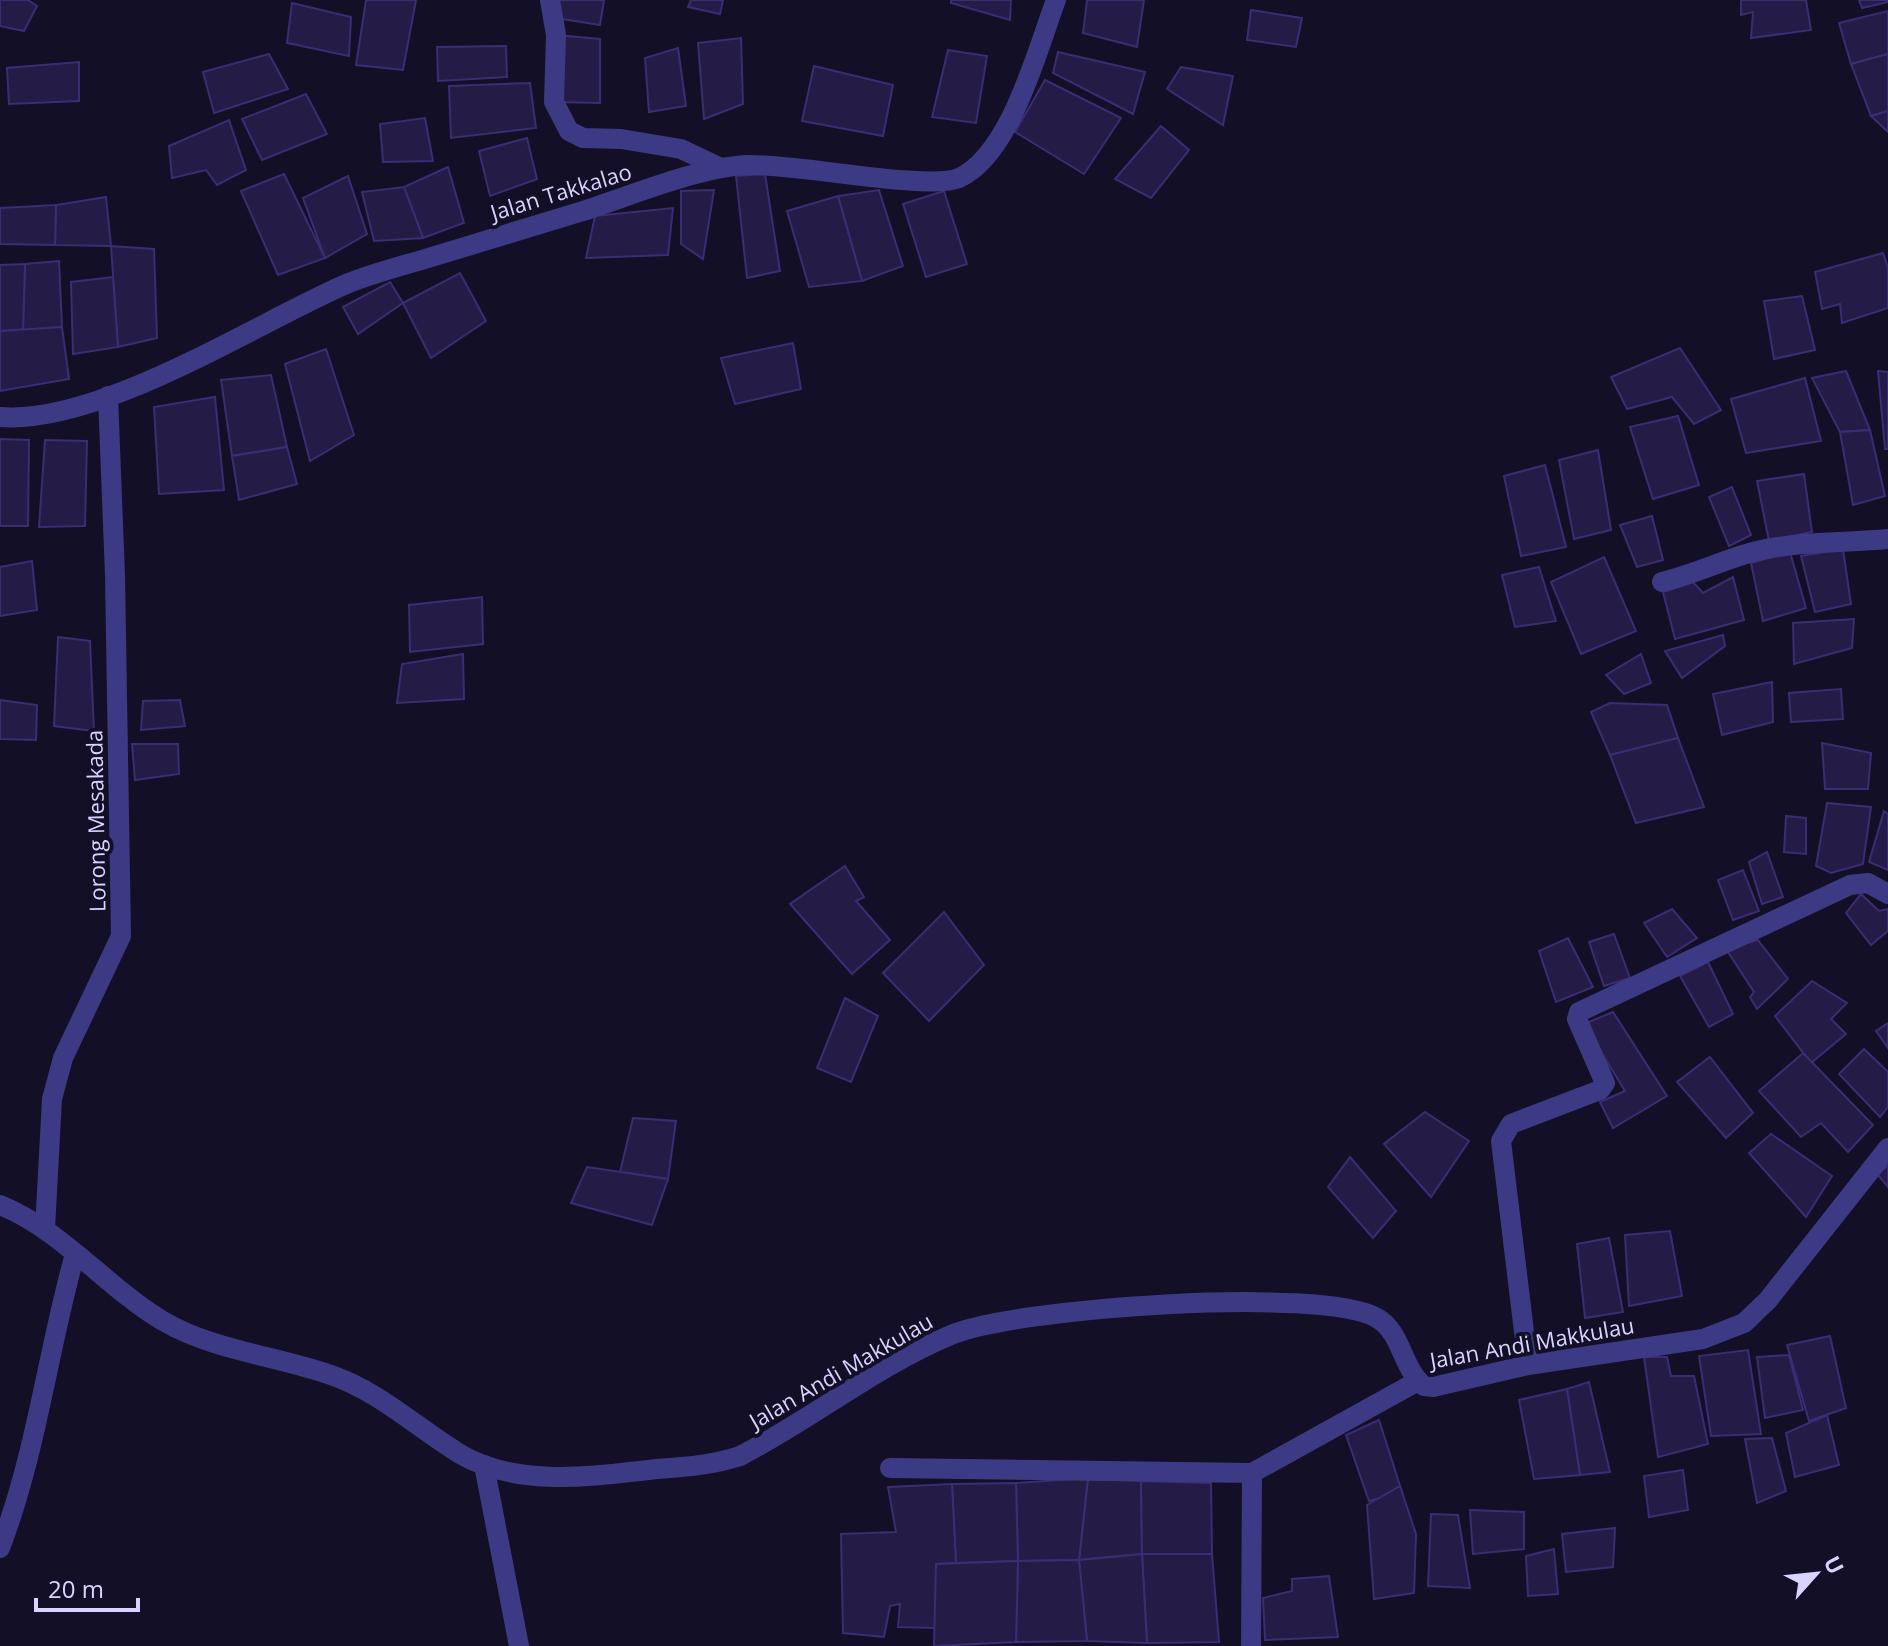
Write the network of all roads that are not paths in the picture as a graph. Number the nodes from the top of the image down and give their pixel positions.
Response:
1 (550, 0) edge
2 (1056, 0) edge
3 (721, 168) junction
4 (108, 396) junction
5 (0, 417) edge
6 (1888, 539) edge
7 (1662, 582) dead end
8 (1888, 894) edge
9 (1888, 1148) edge
10 (0, 1205) edge
11 (45, 1229) junction
12 (75, 1254) junction
13 (1528, 1365) junction
14 (1418, 1381) junction
15 (484, 1465) junction
16 (890, 1468) dead end
17 (1252, 1473) junction
18 (0, 1548) edge
19 (519, 1646) edge
20 (1251, 1646) edge

1 - 3 street
2 - 3 street, Jalan Takkalao
3 - 4 street, Jalan Takkalao
4 - 5 street, Jalan Takkalao
4 - 11 street, Lorong Mesakada
6 - 7 street
8 - 13 street
9 - 13 street, Jalan Andi Makkulau
10 - 11 street, Jalan Andi Makkulau
11 - 12 street, Jalan Andi Makkulau
12 - 15 street, Jalan Andi Makkulau
12 - 18 street
13 - 14 street, Jalan Andi Makkulau
14 - 15 street, Jalan Andi Makkulau
14 - 17 street
15 - 19 street
16 - 17 street
17 - 20 street

